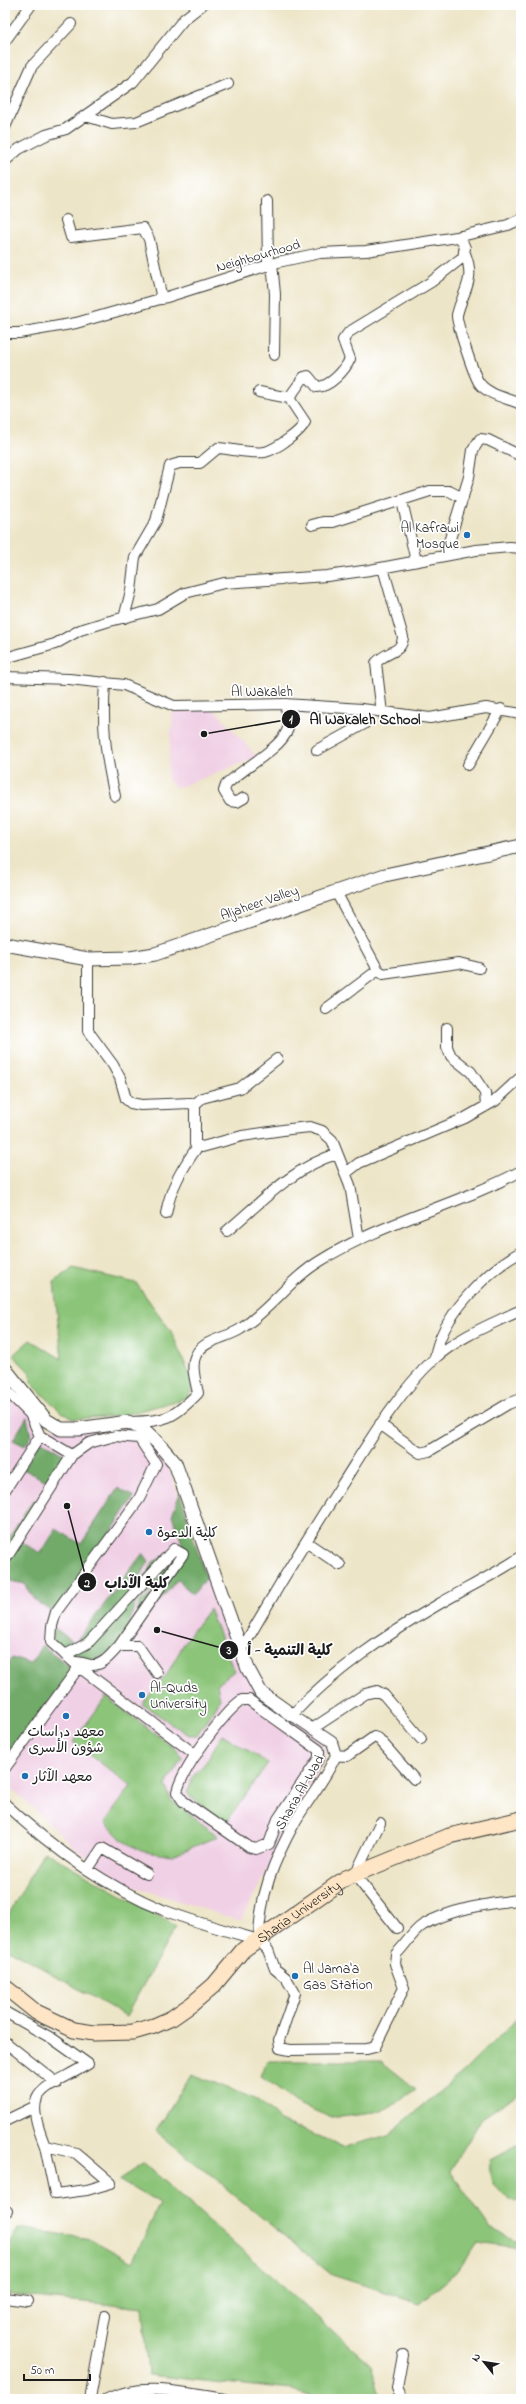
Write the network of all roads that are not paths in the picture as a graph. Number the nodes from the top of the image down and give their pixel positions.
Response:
1 (30, 5) edge
2 (202, 5) edge
3 (71, 24) dead end
4 (5, 41) edge
5 (228, 84) dead end
6 (86, 116) junction
7 (5, 127) edge
8 (5, 160) edge
9 (267, 201) dead end
10 (521, 219) edge
11 (66, 220) dead end
12 (460, 236) junction
13 (464, 251) junction
14 (270, 264) junction
15 (162, 299) junction
16 (5, 333) edge
17 (274, 354) dead end
18 (259, 392) dead end
19 (289, 398) junction
20 (521, 404) edge
21 (521, 456) edge
22 (463, 498) junction
23 (402, 501) junction
24 (312, 525) dead end
25 (521, 548) edge
26 (445, 555) junction
27 (416, 561) junction
28 (383, 568) junction
29 (124, 618) junction
30 (5, 658) edge
31 (5, 677) edge
32 (105, 682) junction
33 (285, 704) junction
34 (362, 709) junction
35 (501, 709) junction
36 (382, 713) junction
37 (521, 714) edge
38 (317, 750) dead end
39 (468, 765) dead end
40 (115, 796) dead end
41 (244, 798) dead end
42 (521, 846) edge
43 (336, 892) junction
44 (5, 944) edge
45 (88, 959) junction
46 (480, 968) dead end
47 (378, 970) junction
48 (326, 1009) dead end
49 (447, 1028) dead end
50 (277, 1059) dead end
51 (521, 1077) edge
52 (194, 1105) junction
53 (486, 1106) junction
54 (198, 1146) junction
55 (337, 1154) junction
56 (521, 1171) edge
57 (346, 1173) junction
58 (166, 1214) dead end
59 (227, 1231) dead end
60 (359, 1239) junction
61 (521, 1252) edge
62 (521, 1310) edge
63 (435, 1358) junction
64 (5, 1369) edge
65 (5, 1389) edge
66 (521, 1399) edge
67 (128, 1422) junction
68 (380, 1424) junction
69 (40, 1436) junction
70 (72, 1455) junction
71 (5, 1490) edge
72 (306, 1542) junction
73 (521, 1556) edge
74 (5, 1560) edge
75 (340, 1565) dead end
76 (119, 1646) junction
77 (242, 1649) junction
78 (65, 1655) junction
79 (76, 1665) junction
80 (157, 1673) dead end
81 (292, 1715) junction
82 (312, 1729) junction
83 (421, 1739) dead end
84 (196, 1755) junction
85 (336, 1755) junction
86 (5, 1768) edge
87 (414, 1779) dead end
88 (5, 1804) edge
89 (521, 1819) edge
90 (380, 1823) dead end
91 (88, 1869) junction
92 (147, 1874) dead end
93 (355, 1875) junction
94 (521, 1900) edge
95 (396, 1928) dead end
96 (259, 1940) junction
97 (5, 1987) edge
98 (5, 1996) edge
99 (5, 2012) edge
100 (5, 2042) edge
101 (57, 2083) junction
102 (34, 2107) junction
103 (5, 2121) edge
104 (45, 2146) junction
105 (5, 2298) edge
106 (28, 2301) dead end
107 (105, 2316) dead end
108 (403, 2355) dead end
109 (90, 2399) edge
110 (107, 2399) edge
111 (225, 2399) edge
112 (402, 2399) edge

1 - 4 street
2 - 6 street
3 - 7 street
5 - 6 street
6 - 8 street
9 - 14 street
10 - 12 street, Neighbourhood
11 - 15 street
12 - 13 street
12 - 14 street, Neighbourhood
13 - 19 street
13 - 20 street
14 - 15 street, Neighbourhood
14 - 17 street
15 - 16 street, Neighbourhood
18 - 19 street
19 - 29 street
21 - 22 street
22 - 23 street
22 - 26 street
23 - 24 street
23 - 27 street
25 - 26 street
26 - 27 street
27 - 28 street
28 - 29 street
28 - 36 street
29 - 30 street
31 - 32 street, Al Wakaleh
32 - 33 street, Al Wakaleh
32 - 40 street
33 - 34 street, Al Wakaleh
33 - 41 street
34 - 36 street, Al Wakaleh
34 - 38 street
35 - 36 street, Al Wakaleh
35 - 37 street, Al Wakaleh
35 - 39 street
42 - 43 street, Aljaheer Valley
43 - 45 street, Aljaheer Valley
43 - 47 street
44 - 45 street, Aljaheer Valley
45 - 52 street
46 - 47 street
47 - 48 street
49 - 53 street
50 - 52 street
51 - 53 street
52 - 54 street
53 - 57 street
54 - 55 street
54 - 58 street
55 - 57 street
55 - 59 street
56 - 60 street
57 - 60 street
60 - 67 street
61 - 63 street
62 - 63 street
63 - 68 street
64 - 67 street
65 - 69 street
66 - 68 street
67 - 77 street
68 - 72 street
69 - 70 street
69 - 71 street
70 - 74 street
70 - 78 street
72 - 75 street
72 - 77 street
73 - 81 street
76 - 78 street
76 - 79 street
76 - 80 street
77 - 81 street
78 - 79 street
79 - 84 street
79 - 86 street
81 - 82 street, Sharia Al-Wad
82 - 83 street
82 - 85 street, Sharia Al-Wad
84 - 84 street
85 - 87 street
85 - 96 street, Sharia Al-Wad
88 - 91 street, Sharia University
89 - 93 main road, Sharia University
90 - 93 street
91 - 92 street
91 - 96 street, Sharia University
93 - 95 street
93 - 96 main road, Sharia University
94 - 96 street
96 - 97 main road
96 - 98 main road
99 - 101 street
100 - 101 street
101 - 102 street
102 - 103 street
102 - 104 street
104 - 104 street
105 - 106 street
107 - 109 street
108 - 112 street
110 - 111 street

